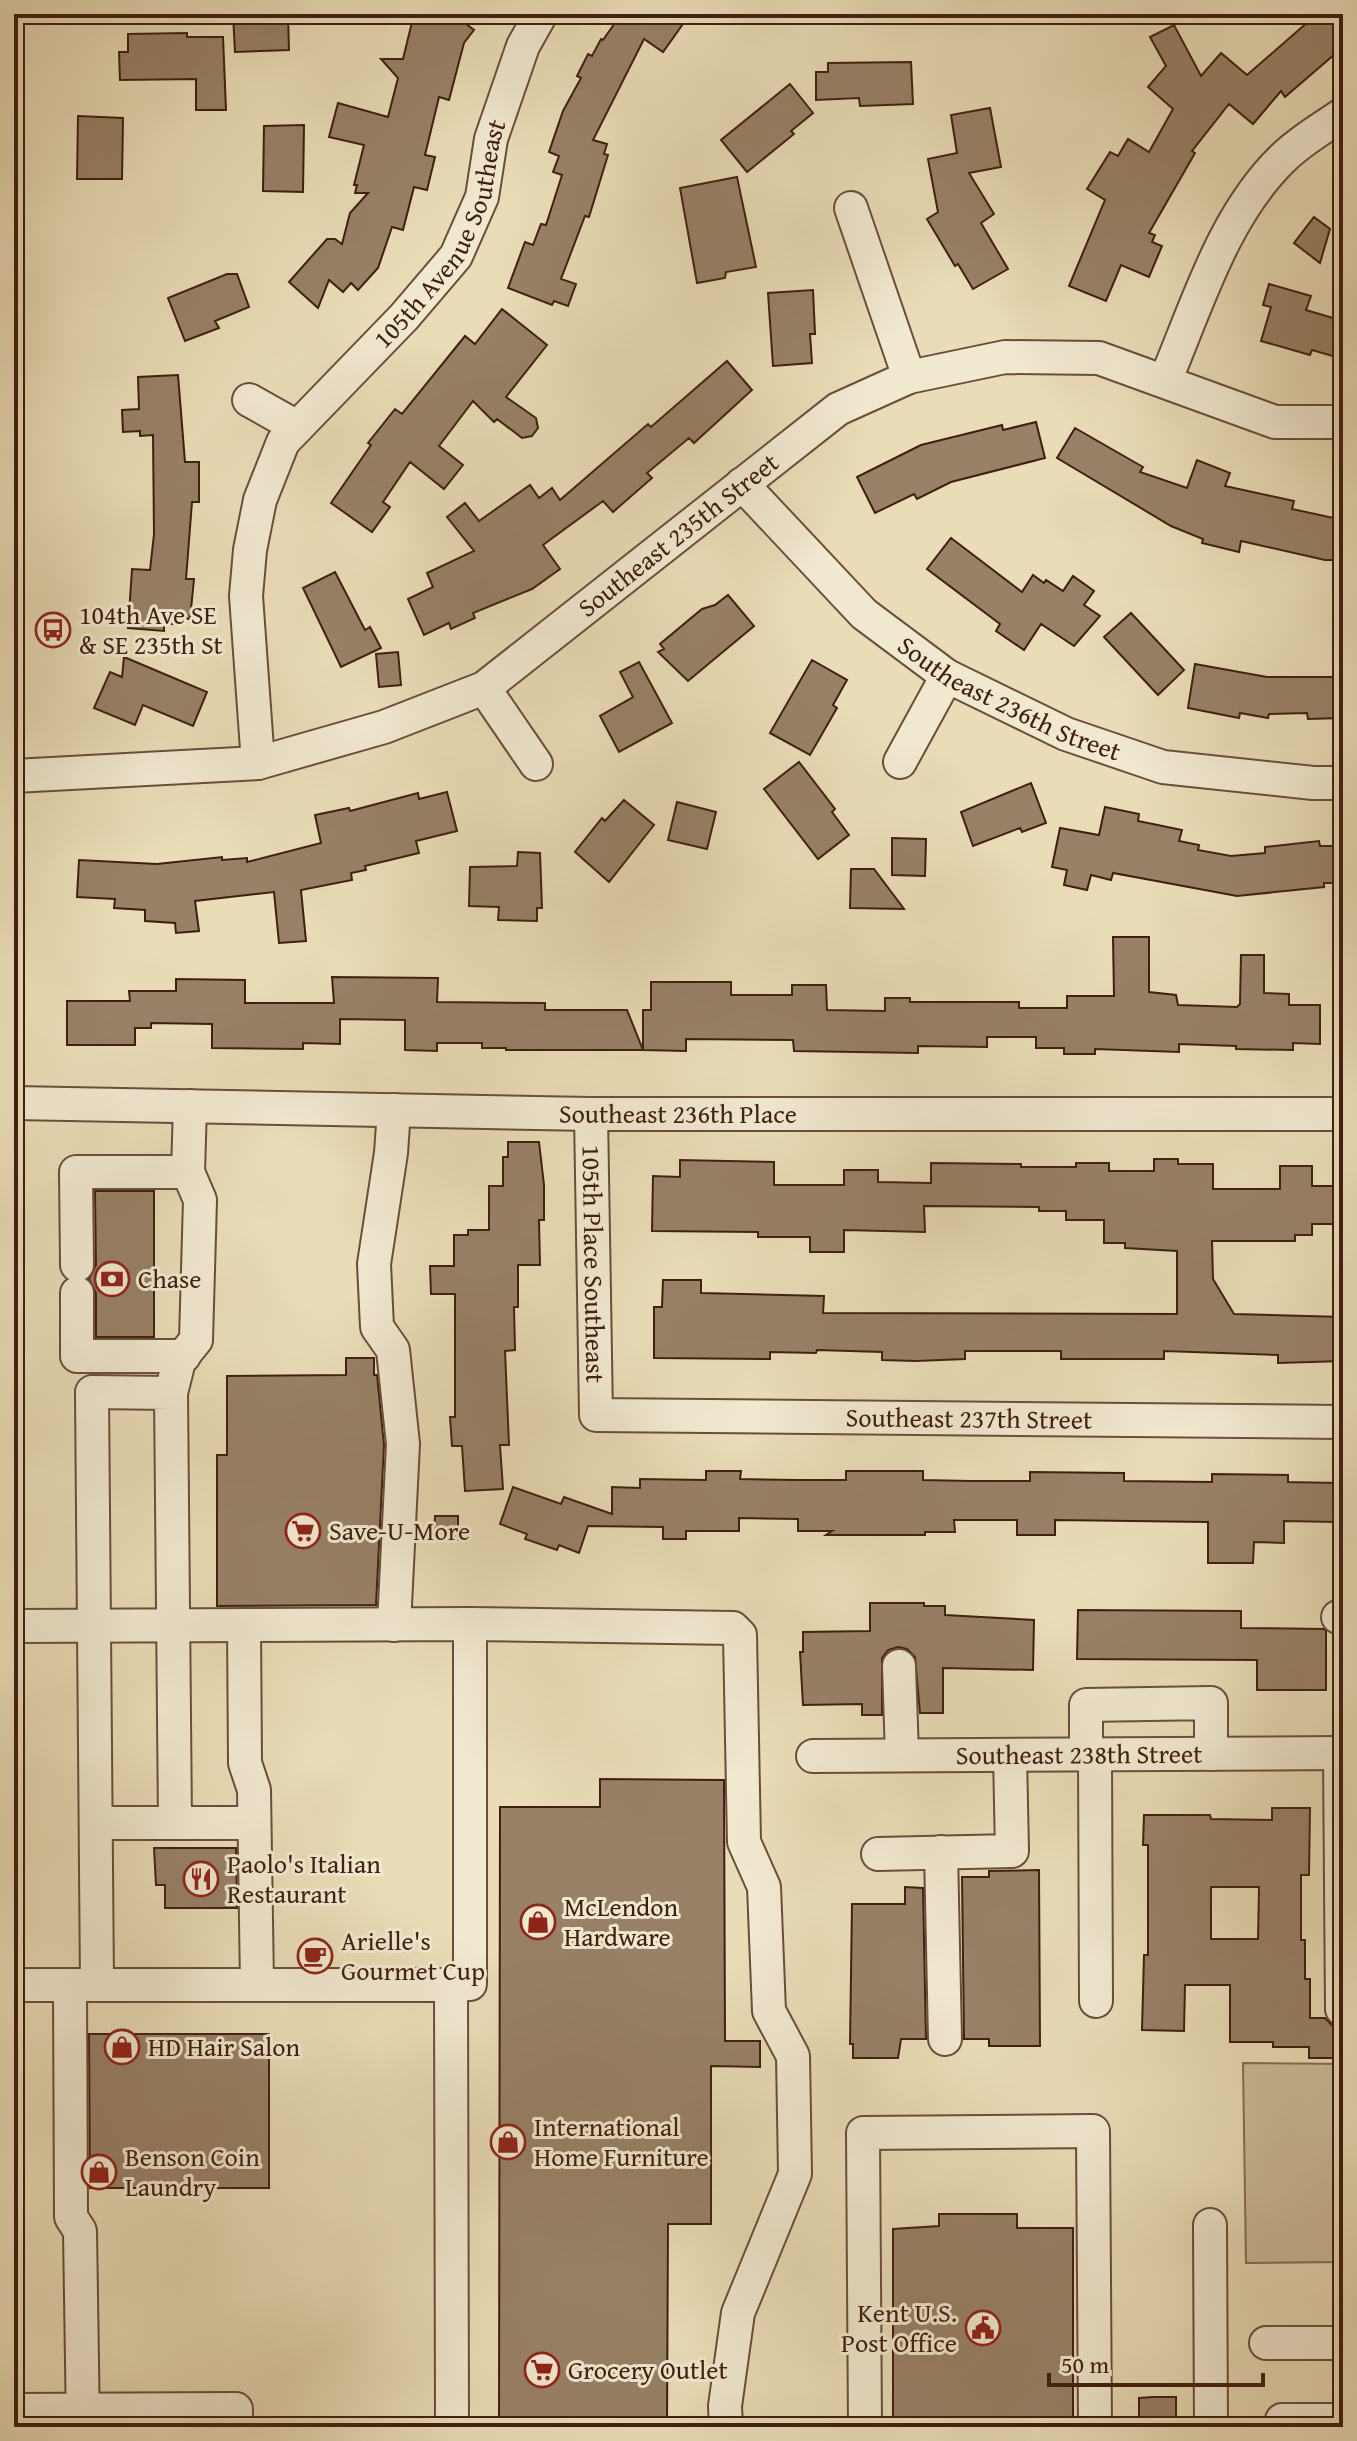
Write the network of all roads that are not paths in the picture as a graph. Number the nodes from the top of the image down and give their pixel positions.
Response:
1 (541, 14) edge
2 (1343, 114) edge
3 (851, 208) dead end
4 (909, 377) junction
5 (1165, 381) junction
6 (249, 400) dead end
7 (1343, 422) edge
8 (297, 427) junction
9 (742, 484) junction
10 (947, 676) junction
11 (484, 688) junction
12 (900, 762) dead end
13 (258, 763) junction
14 (536, 764) dead end
15 (14, 776) edge
16 (1343, 783) edge
17 (14, 1103) edge
18 (190, 1106) junction
19 (394, 1110) junction
20 (591, 1114) junction
21 (1343, 1114) edge
22 (188, 1172) junction
23 (184, 1356) junction
24 (171, 1393) junction
25 (596, 1415) joint
26 (1343, 1422) edge
27 (470, 1624) junction
28 (173, 1625) junction
29 (244, 1625) junction
30 (394, 1625) junction
31 (14, 1626) edge
32 (94, 1626) junction
33 (899, 1666) dead end
34 (1342, 1753) edge
35 (1091, 1754) junction
36 (1211, 1754) junction
37 (902, 1755) junction
38 (1010, 1755) junction
39 (813, 1756) dead end
40 (96, 1823) junction
41 (175, 1823) junction
42 (254, 1823) junction
43 (941, 1852) junction
44 (878, 1854) dead end
45 (14, 1985) edge
46 (84, 1985) junction
47 (257, 1985) junction
48 (451, 1985) junction
49 (1096, 2001) dead end
50 (1342, 2009) edge
51 (945, 2039) dead end
52 (1210, 2225) dead end
53 (1266, 2343) dead end
54 (1343, 2343) edge
55 (14, 2410) edge
56 (84, 2418) edge
57 (1282, 2420) dead end
58 (1343, 2420) edge
59 (236, 2427) edge
60 (452, 2427) edge
61 (726, 2427) edge
62 (865, 2427) edge
63 (1095, 2427) edge
64 (1211, 2427) edge

1 - 8 street, 105th Avenue Southeast
2 - 5 street
3 - 4 street
4 - 5 street, Southeast 235th Street
4 - 9 street, Southeast 235th Street
5 - 7 street, Southeast 235th Street
6 - 8 street
8 - 13 street, 105th Avenue Southeast
9 - 10 street, Southeast 236th Street
9 - 11 street, Southeast 235th Street
10 - 12 street
10 - 16 street, Southeast 236th Street
11 - 13 street, Southeast 235th Street
11 - 14 street
13 - 15 street, Southeast 235th Street
17 - 18 street, Southeast 236th Place
18 - 19 street, Southeast 236th Place
18 - 22 street
19 - 20 street, Southeast 236th Place
19 - 30 street
20 - 21 street, Southeast 236th Place
20 - 25 street, 105th Place Southeast
22 - 23 street
22 - 23 street
23 - 24 street
24 - 28 street
24 - 32 street
25 - 26 street, Southeast 237th Street
27 - 30 street
27 - 48 street
27 - 61 street
28 - 29 street
28 - 32 street
28 - 41 street
29 - 30 street
29 - 42 street
31 - 32 street
32 - 40 street
33 - 37 street
34 - 36 street, Southeast 238th Street
34 - 50 street
35 - 36 street, Southeast 238th Street
35 - 36 street
35 - 38 street, Southeast 238th Street
35 - 49 street
37 - 38 street, Southeast 238th Street
37 - 39 street, Southeast 238th Street
38 - 43 street
40 - 41 street
40 - 46 street
41 - 42 street
42 - 47 street
43 - 44 street
43 - 51 street
45 - 46 street
46 - 47 street
46 - 56 street
47 - 48 street
48 - 60 street
52 - 64 street
53 - 54 street
55 - 56 street
56 - 59 street
57 - 58 street
62 - 63 street

